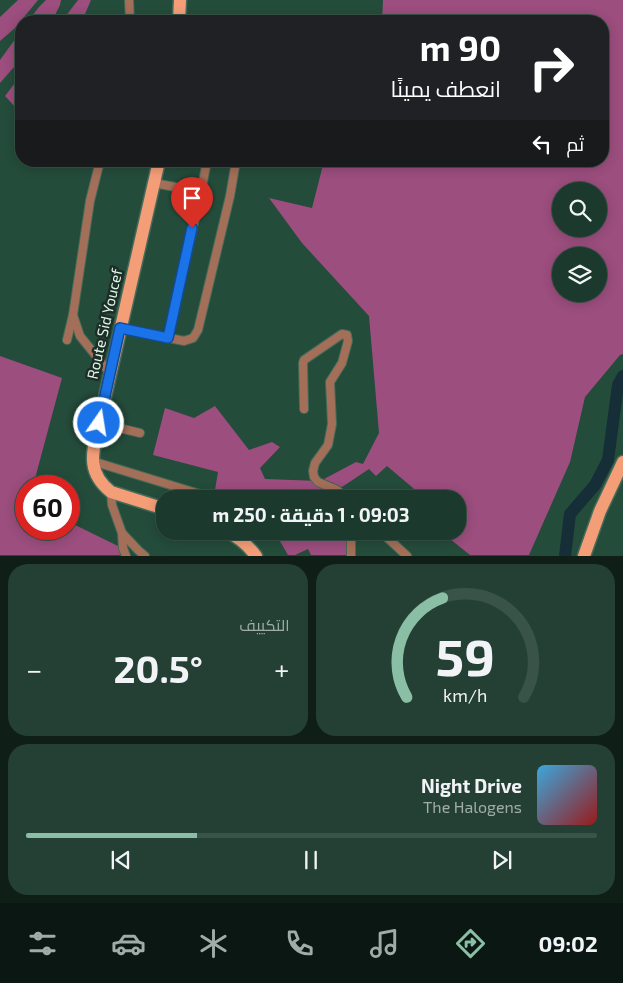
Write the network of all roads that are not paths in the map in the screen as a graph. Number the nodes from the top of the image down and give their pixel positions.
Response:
1 (129, 0) edge
2 (180, 0) edge
3 (130, 15) edge
4 (179, 15) edge
5 (98, 167) edge
6 (158, 167) edge
7 (206, 167) edge
8 (235, 167) edge
9 (154, 183) junction
10 (201, 192) junction
11 (72, 315) junction
12 (120, 328) junction
13 (168, 338) junction
14 (67, 340) dead end
15 (110, 373) junction
16 (304, 408) dead end
17 (99, 423) junction
18 (140, 433) dead end
19 (92, 461) junction
20 (623, 462) edge
21 (187, 490) edge
22 (337, 490) edge
23 (111, 492) junction
24 (156, 506) edge
25 (122, 533) junction
26 (241, 540) edge
27 (351, 540) edge
28 (390, 540) edge
29 (126, 556) edge
30 (145, 556) edge
31 (256, 556) edge
32 (351, 556) edge
33 (407, 556) edge
34 (584, 556) edge

1 - 3 street
2 - 4 main road
5 - 11 street
6 - 9 main road, Route Sid Youcef
7 - 10 street
8 - 13 street
9 - 10 street
9 - 12 main road, Route Sid Youcef
10 - 13 street
11 - 14 street
11 - 15 street
12 - 13 street
12 - 15 main road, Route Sid Youcef
15 - 17 main road, Route Sid Youcef
16 - 22 street
17 - 18 street
17 - 19 main road, Route Sid Youcef
19 - 21 street
19 - 23 main road
20 - 34 main road
23 - 24 main road
23 - 25 street
25 - 29 street
25 - 30 street
26 - 31 main road
27 - 32 street
28 - 33 street

